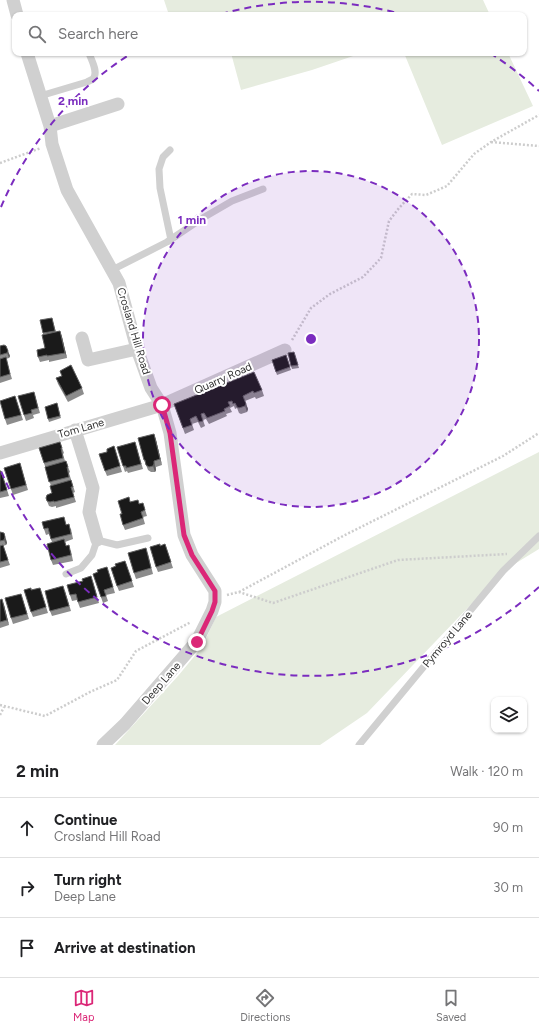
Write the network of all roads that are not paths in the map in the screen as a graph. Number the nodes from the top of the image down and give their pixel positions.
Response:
1 (13, 0) edge
2 (15, 12) edge
3 (28, 56) edge
4 (90, 56) edge
5 (40, 96) junction
6 (118, 104) dead end
7 (50, 126) junction
8 (170, 150) dead end
9 (263, 189) dead end
10 (171, 240) junction
11 (112, 270) junction
12 (82, 338) dead end
13 (137, 349) junction
14 (285, 350) road end
15 (162, 405) junction
16 (75, 430) junction
17 (1, 449) edge
18 (539, 536) edge
19 (148, 538) dead end
20 (97, 540) junction
21 (66, 574) dead end
22 (215, 594) joint
23 (102, 745) edge
24 (359, 745) edge

1 - 2 street
3 - 5 street, Crosland Hill Road
4 - 5 lane
5 - 7 street, Crosland Hill Road
6 - 7 street
7 - 11 street, Crosland Hill Road
8 - 10 lane
9 - 10 lane
10 - 11 lane
11 - 13 street, Crosland Hill Road
12 - 13 street
13 - 15 street, Crosland Hill Road
14 - 15 street, Quarry Road
15 - 16 street, Tom Lane
15 - 22 street, Crosland Hill Road
16 - 17 street, Tom Lane
16 - 20 street
18 - 24 lane, Pymroyd Lane
19 - 20 lane
20 - 21 lane
22 - 23 street, Deep Lane

